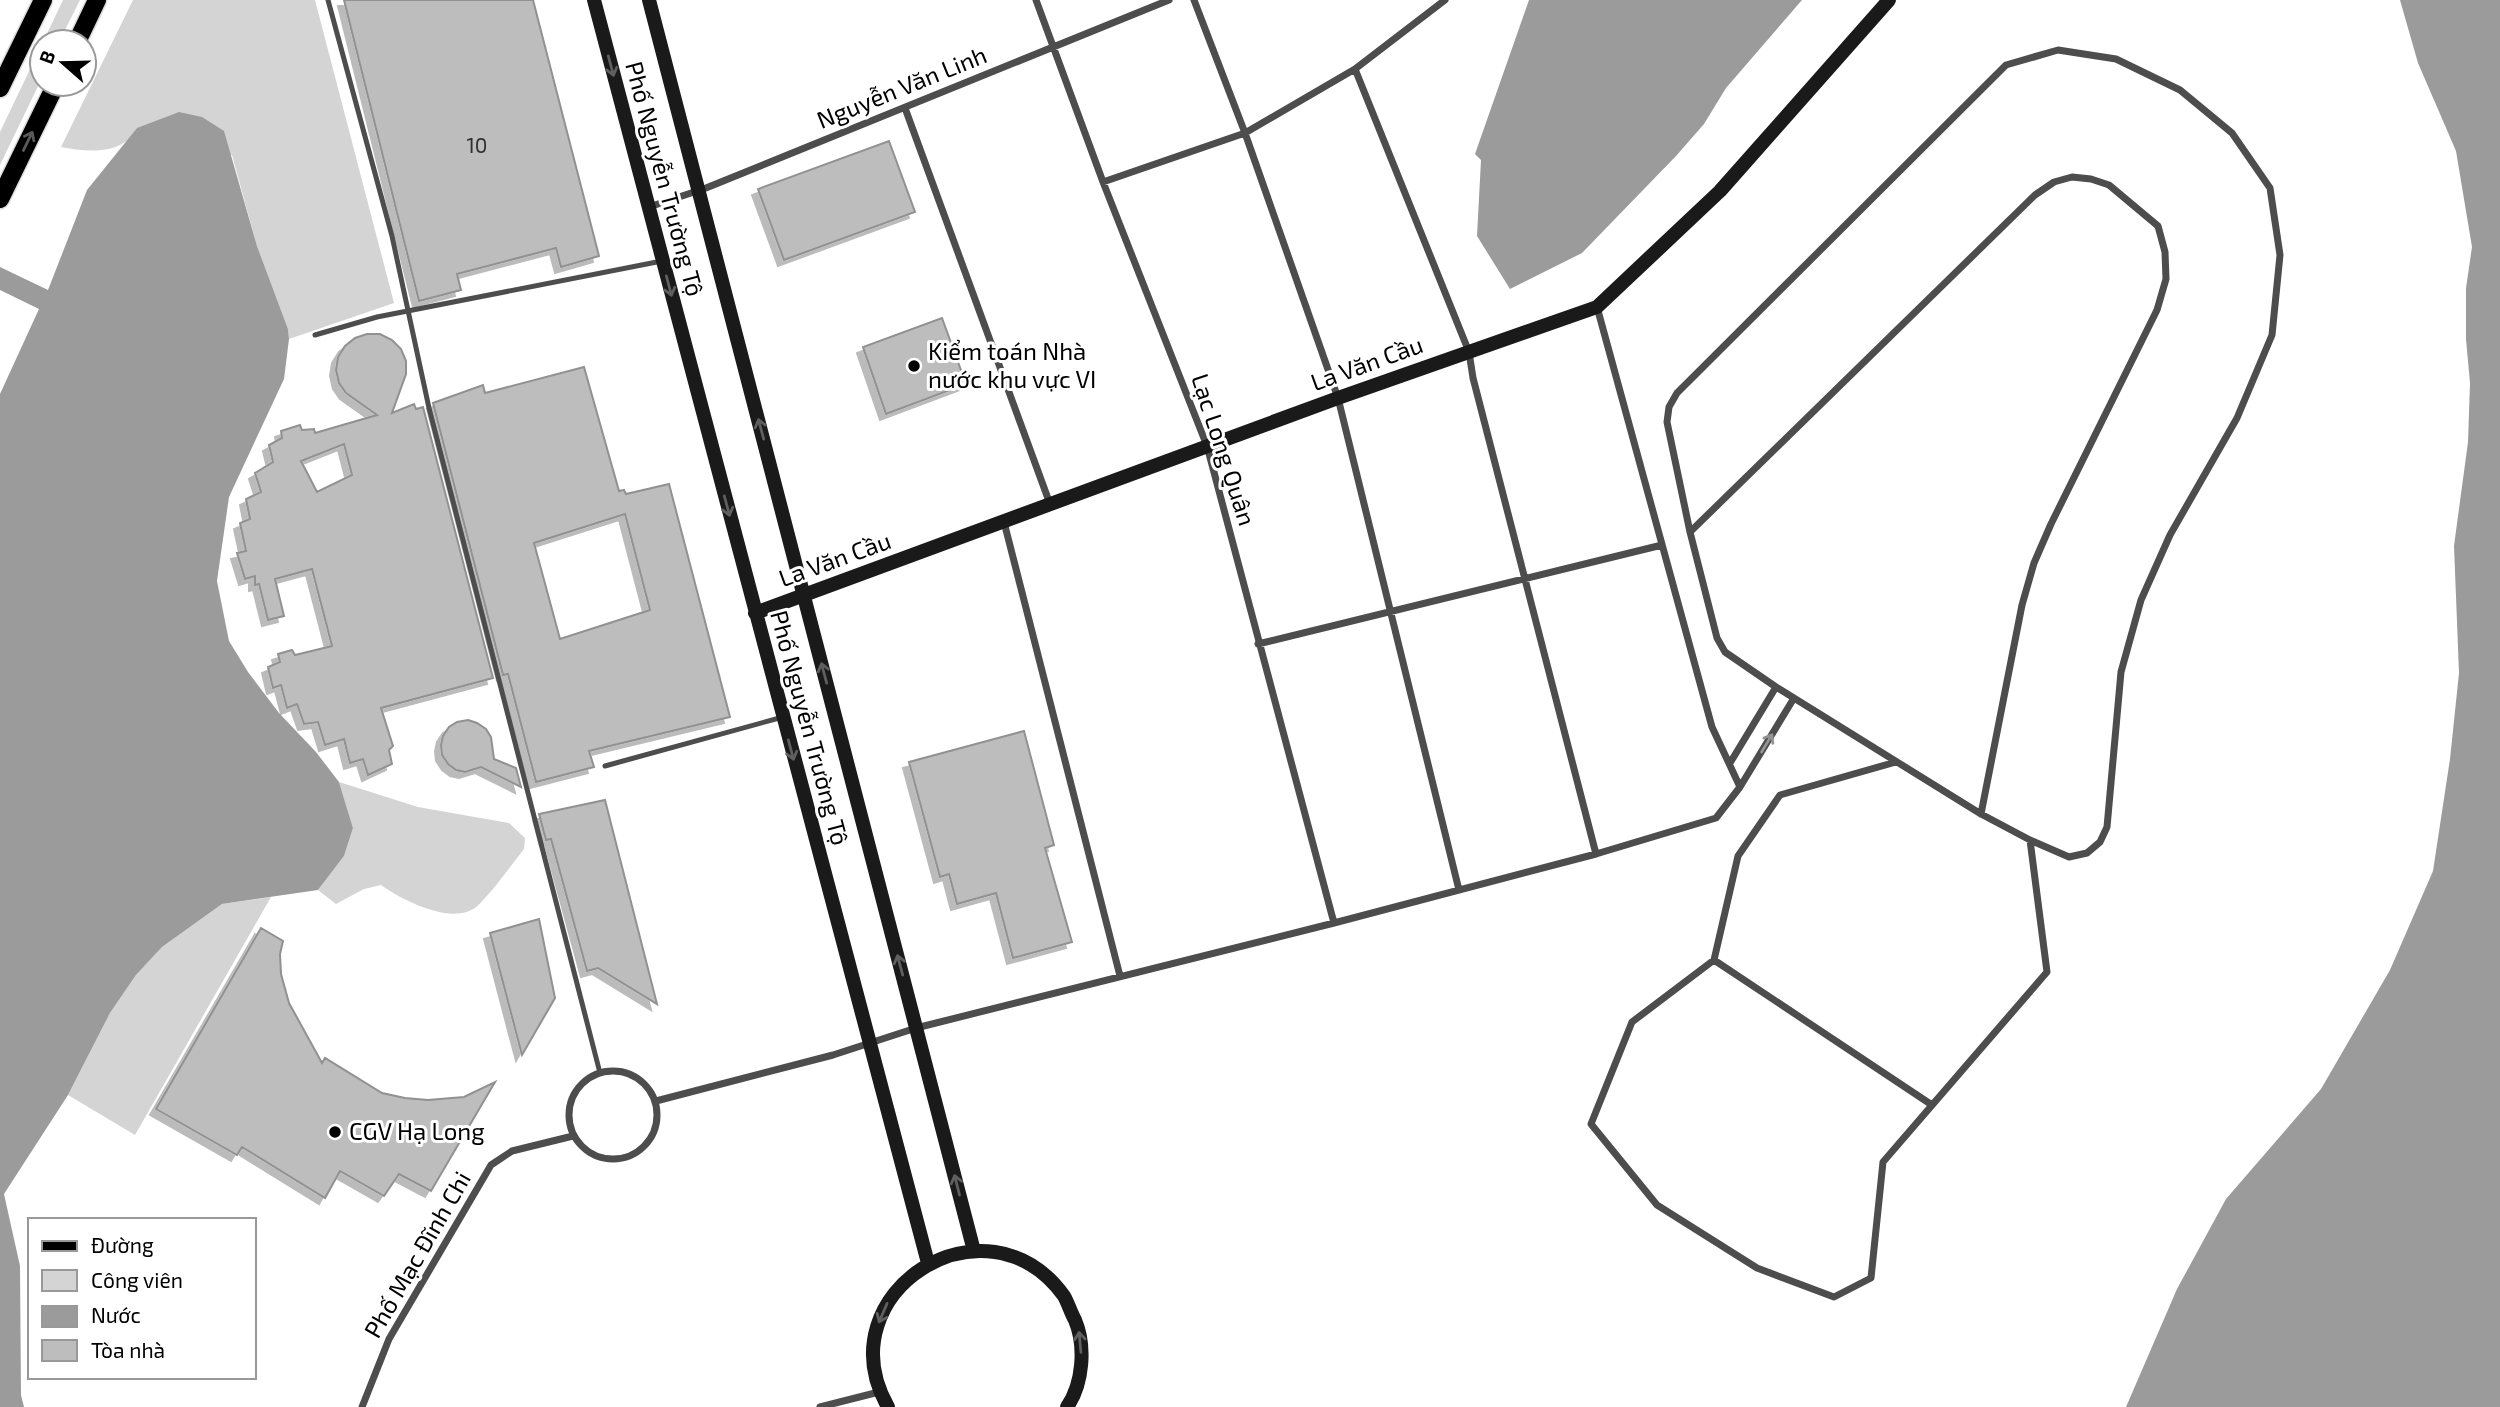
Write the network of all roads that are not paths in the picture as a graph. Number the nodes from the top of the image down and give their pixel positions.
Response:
1 (43, 0) edge
2 (97, 0) edge
3 (328, 0) edge
4 (594, 0) edge
5 (649, 0) edge
6 (1036, 0) edge
7 (1169, 0) edge
8 (1194, 0) edge
9 (1445, 0) edge
10 (1889, 0) edge
11 (84, 28) edge
12 (1053, 48) junction
13 (1355, 69) junction
14 (0, 88) edge
15 (49, 98) edge
16 (905, 108) junction
17 (1245, 133) junction
18 (1103, 182) junction
19 (699, 191) junction
20 (0, 199) edge
21 (648, 207) junction
22 (662, 261) junction
23 (1597, 307) junction
24 (408, 311) junction
25 (315, 335) dead end
26 (1469, 352) junction
27 (1338, 398) junction
28 (1207, 446) junction
29 (1051, 504) junction
30 (1004, 522) junction
31 (1690, 532) junction
32 (1662, 544) junction
33 (1524, 579) junction
34 (804, 596) junction
35 (1391, 611) junction
36 (755, 612) junction
37 (1258, 644) junction
38 (1776, 687) junction
39 (1794, 698) junction
40 (783, 717) junction
41 (1896, 762) junction
42 (1730, 763) junction
43 (605, 766) dead end
44 (1740, 787) junction
45 (1982, 814) junction
46 (2030, 841) junction
47 (1596, 854) junction
48 (1459, 890) junction
49 (1334, 923) junction
50 (1714, 960) junction
51 (1120, 976) junction
52 (916, 1028) junction
53 (869, 1043) junction
54 (600, 1073) junction
55 (656, 1101) junction
56 (1933, 1105) junction
57 (573, 1136) junction
58 (974, 1251) junction
59 (928, 1263) junction
60 (879, 1392) junction
61 (362, 1407) edge
62 (820, 1407) edge
63 (888, 1407) edge
64 (1067, 1407) edge

1 - 14 main road
2 - 11 main road
3 - 24 lane
4 -> 21 street, Phố Nguyễn Trường Tộ
5 - 19 street, Phố Nguyễn Trường Tộ
6 - 12 street, Lạc Long Quân
7 - 12 street, Nguyễn Văn Linh
8 - 17 street
9 - 13 street
10 - 23 street, La Văn Cầu
12 - 16 street, Nguyễn Văn Linh
12 - 18 street, Lạc Long Quân
13 - 17 street
13 - 26 street
20 -> 15 main road
16 - 19 street, Nguyễn Văn Linh
16 - 29 street
17 - 18 street
17 - 27 street
18 - 28 street, Lạc Long Quân
19 - 21 street, Nguyễn Văn Linh
34 -> 19 street, Phố Nguyễn Trường Tộ
21 - 22 street, Phố Nguyễn Trường Tộ
22 - 24 lane
22 -> 36 street, Phố Nguyễn Trường Tộ
23 - 26 street, La Văn Cầu
23 - 32 street
24 - 25 lane
24 - 54 lane
26 - 27 street, La Văn Cầu
26 - 33 street
27 - 28 street, La Văn Cầu
27 - 35 street
28 - 29 street, La Văn Cầu
28 - 37 street, Lạc Long Quân
29 - 30 street, La Văn Cầu
30 - 34 street, La Văn Cầu
30 - 51 street
31 - 38 street
31 - 45 street
31 - 46 street
32 - 33 street
32 - 42 street
33 - 35 street
33 - 47 street
34 - 36 street, La Văn Cầu
52 -> 34 street, Phố Nguyễn Trường Tộ
35 - 37 street
35 - 48 street
36 - 40 street, Phố Nguyễn Trường Tộ
37 - 49 street, Lạc Long Quân
38 - 39 street
38 - 42 street
39 - 41 street
44 -> 39 street
40 - 43 lane
40 -> 53 street, Phố Nguyễn Trường Tộ
41 - 45 street
41 - 50 street
42 - 44 street
44 - 47 street
45 - 46 street
46 - 56 street
47 - 48 street
48 - 49 street
49 - 51 street
50 - 56 street
50 - 56 street
51 - 52 street
52 - 53 street
58 -> 52 street, Phố Nguyễn Trường Tộ
53 - 55 street
53 - 59 street, Phố Nguyễn Trường Tộ
54 - 55 street
54 - 57 street
55 - 57 street
57 - 61 street, Phố Mạc Đĩnh Chi
58 - 59 street
64 -> 58 street
59 -> 60 street
60 - 62 street
60 - 63 street

